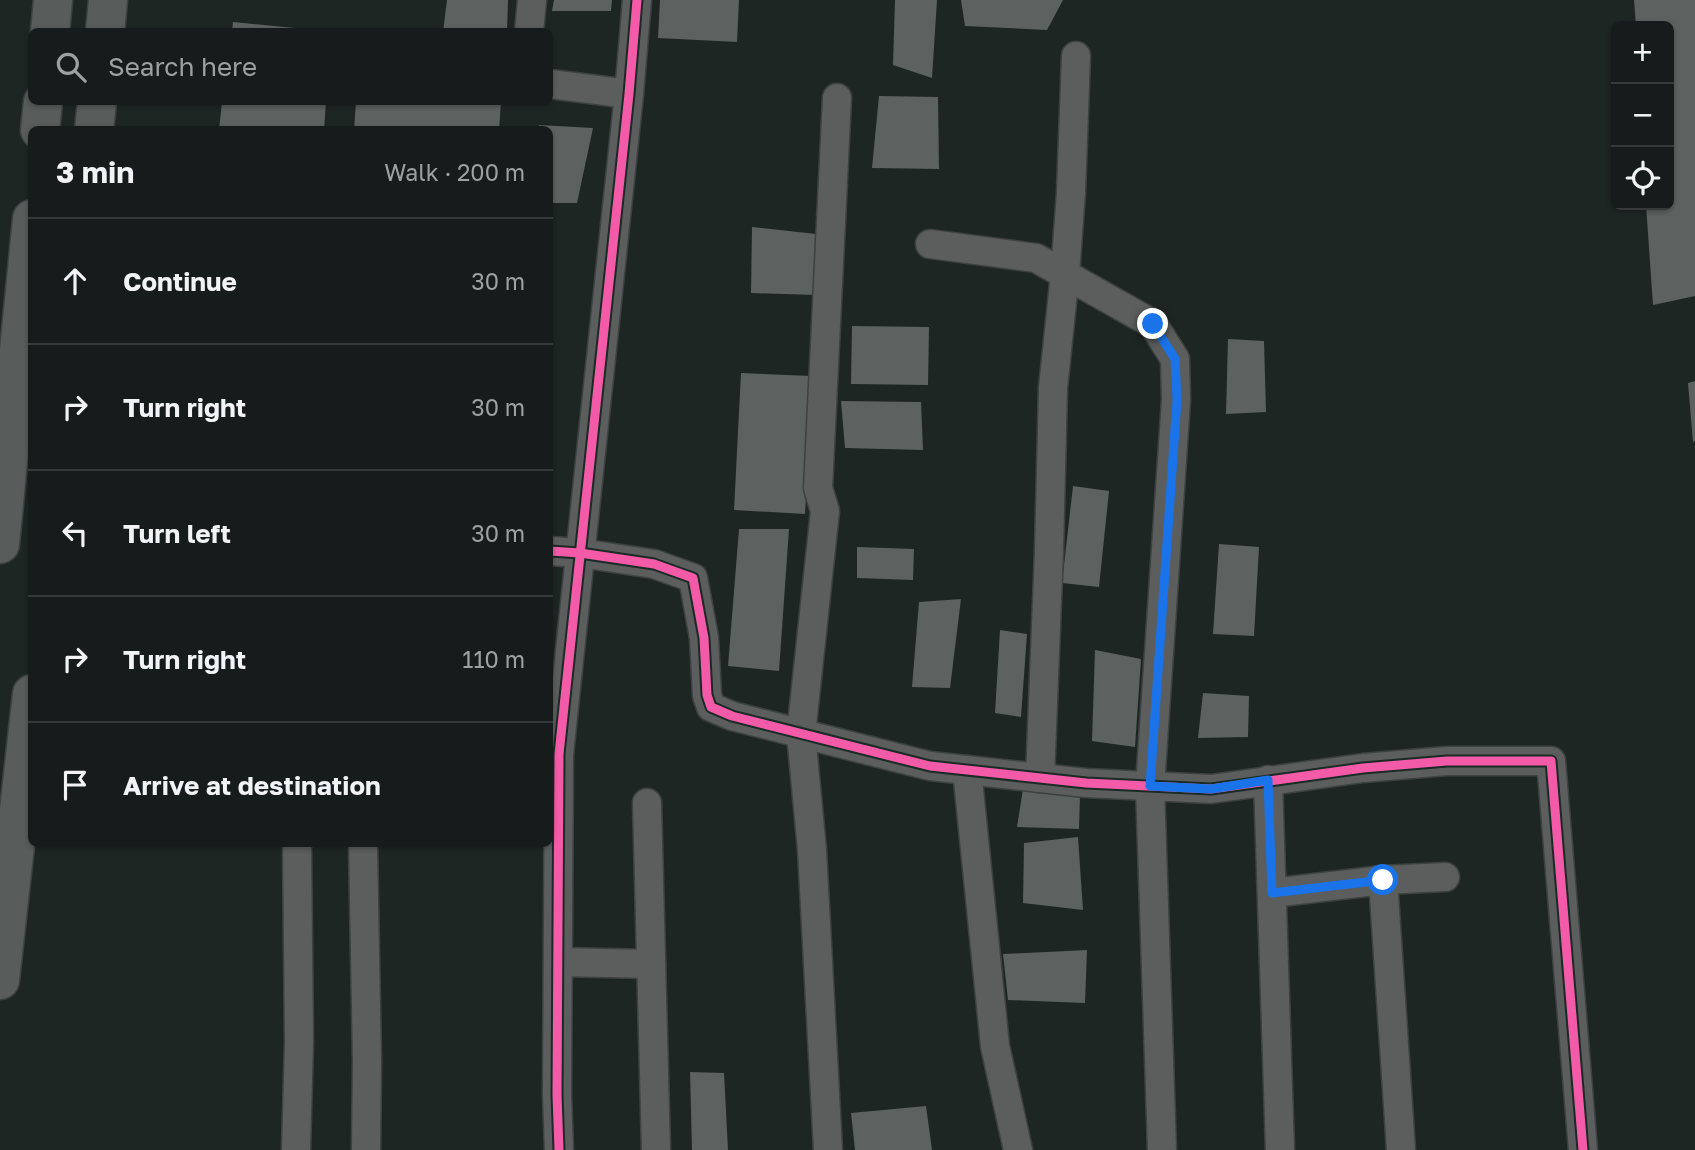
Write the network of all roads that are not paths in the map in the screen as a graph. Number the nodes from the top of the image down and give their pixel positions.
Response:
1 (53, 0) edge
2 (108, 0) edge
3 (532, 0) edge
4 (637, 0) edge
5 (50, 28) edge
6 (105, 28) edge
7 (529, 28) edge
8 (1076, 56) dead end
9 (553, 84) edge
10 (629, 93) junction
11 (837, 98) dead end
12 (43, 105) edge
13 (97, 105) edge
14 (40, 126) edge
15 (94, 126) edge
16 (930, 244) dead end
17 (28, 260) edge
18 (1065, 274) junction
19 (0, 544) edge
20 (553, 551) edge
21 (580, 553) junction
22 (28, 730) edge
23 (801, 734) junction
24 (554, 754) edge
25 (967, 771) junction
26 (1040, 778) junction
27 (1268, 780) junction
28 (1150, 786) junction
29 (647, 803) dead end
30 (297, 847) edge
31 (363, 847) edge
32 (1445, 877) dead end
33 (1383, 880) junction
34 (1272, 893) junction
35 (558, 962) junction
36 (651, 964) junction
37 (0, 980) edge
38 (296, 1150) edge
39 (366, 1150) edge
40 (559, 1150) edge
41 (656, 1150) edge
42 (828, 1150) edge
43 (1018, 1150) edge
44 (1162, 1150) edge
45 (1280, 1150) edge
46 (1401, 1150) edge
47 (1583, 1150) edge

1 - 5 highway
2 - 6 highway
3 - 7 street
4 - 10 street
8 - 18 street
9 - 10 street
10 - 21 street
11 - 23 street
12 - 14 highway
13 - 15 highway
16 - 18 street
17 - 19 highway
18 - 26 street
18 - 28 street
20 - 21 street
21 - 23 street
21 - 24 street
22 - 37 highway
23 - 25 street
23 - 42 street
24 - 35 street
25 - 26 street
25 - 43 street
26 - 28 street
27 - 28 street
27 - 34 street
27 - 47 street
28 - 44 street
29 - 36 street
30 - 38 street
31 - 39 street
32 - 33 street
33 - 34 street
33 - 46 street
34 - 45 street
35 - 36 street
35 - 40 street
36 - 41 street

